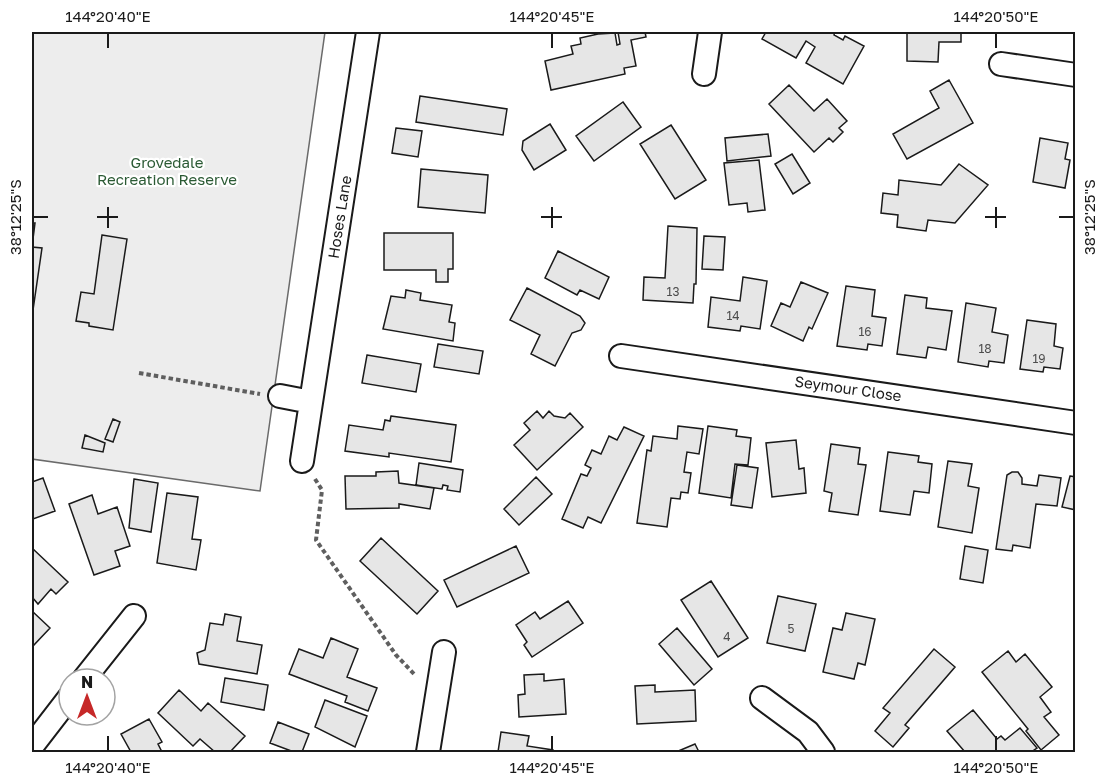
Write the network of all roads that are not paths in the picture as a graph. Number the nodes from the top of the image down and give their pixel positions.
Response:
1 (368, 32) edge
2 (710, 32) edge
3 (1001, 64) dead end
4 (704, 74) dead end
5 (1076, 75) edge
6 (621, 356) dead end
7 (280, 396) road end
8 (311, 402) junction
9 (1076, 423) edge
10 (302, 461) road end
11 (134, 616) dead end
12 (444, 652) dead end
13 (94, 667) edge
14 (762, 698) dead end
15 (57, 714) edge
16 (32, 746) edge
17 (428, 753) edge
18 (823, 753) edge

1 - 8 street, Hoses Lane
2 - 4 street
3 - 5 street
6 - 9 street, Seymour Close
7 - 8 street
8 - 10 street, Hoses Lane
11 - 13 street
12 - 17 street
14 - 18 street
15 - 16 street

